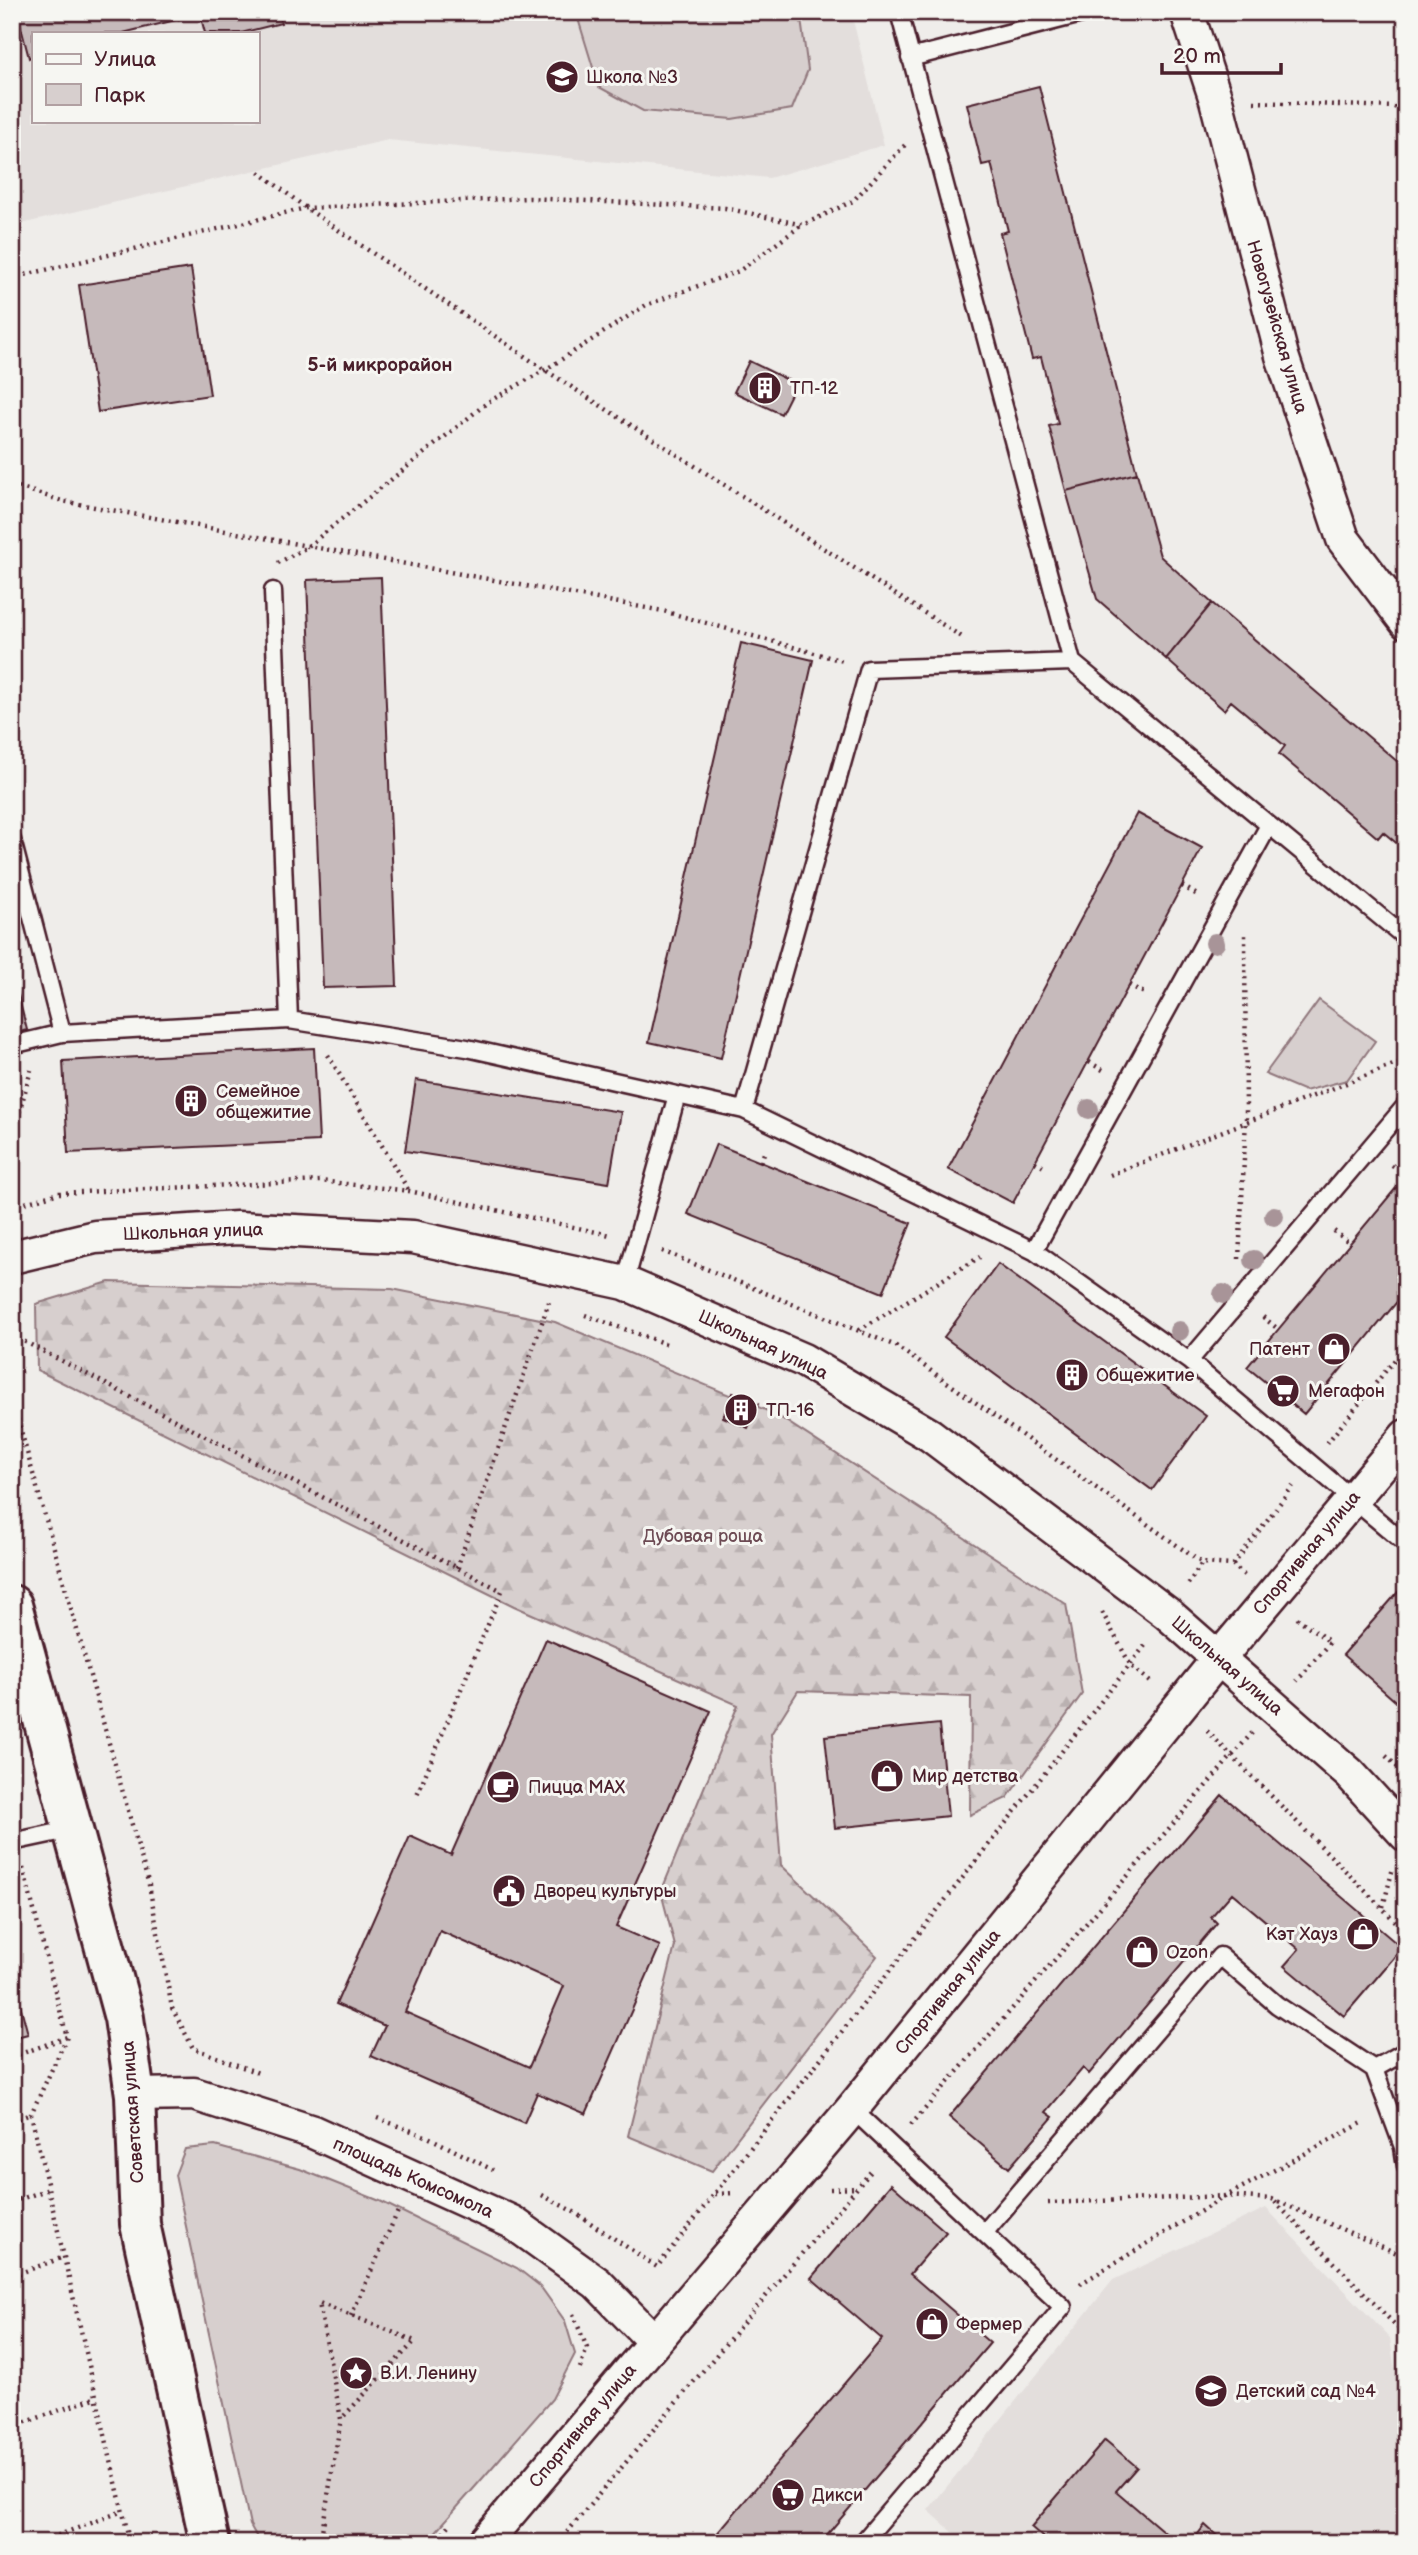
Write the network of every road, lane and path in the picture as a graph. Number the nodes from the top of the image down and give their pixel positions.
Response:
1 (898, 12) edge
2 (1089, 12) edge
3 (1187, 12) edge
4 (910, 58) junction
5 (1216, 100) junction
6 (1406, 112) edge
7 (927, 122) junction
8 (259, 172) dead end
9 (306, 208) junction
10 (803, 225) junction
11 (12, 278) edge
12 (545, 370) junction
13 (12, 485) edge
14 (307, 547) junction
15 (273, 591) joint
16 (1406, 622) edge
17 (1072, 662) junction
18 (1003, 664) junction
19 (869, 669) junction
20 (1269, 825) junction
21 (12, 840) edge
22 (1245, 868) junction
23 (1406, 939) edge
24 (289, 1020) junction
25 (310, 1024) junction
26 (62, 1033) junction
27 (40, 1038) junction
28 (12, 1045) edge
29 (1406, 1060) edge
30 (677, 1095) junction
31 (1406, 1105) edge
32 (744, 1110) junction
33 (1245, 1119) junction
34 (12, 1139) edge
35 (409, 1191) dead end
36 (1066, 1193) junction
37 (1009, 1240) junction
38 (1034, 1251) junction
39 (12, 1257) edge
40 (625, 1283) junction
41 (537, 1300) dead end
42 (1237, 1305) junction
43 (576, 1311) dead end
44 (858, 1330) dead end
45 (12, 1335) edge
46 (677, 1348) dead end
47 (1189, 1362) junction
48 (12, 1399) edge
49 (1406, 1436) edge
50 (1352, 1500) junction
51 (1406, 1544) edge
52 (1202, 1563) dead end
53 (457, 1568) junction
54 (12, 1605) edge
55 (1101, 1609) dead end
56 (1168, 1614) junction
57 (1330, 1642) dead end
58 (1219, 1658) junction
59 (1131, 1666) junction
60 (1180, 1706) junction
61 (1275, 1708) junction
62 (1233, 1755) junction
63 (416, 1797) dead end
64 (73, 1829) junction
65 (1406, 1835) edge
66 (14, 1841) edge
67 (1406, 1932) edge
68 (67, 2037) junction
69 (1406, 2051) edge
70 (12, 2057) edge
71 (1374, 2069) junction
72 (271, 2078) dead end
73 (135, 2095) junction
74 (852, 2109) junction
75 (1388, 2109) junction
76 (31, 2114) junction
77 (376, 2117) dead end
78 (12, 2121) edge
79 (892, 2146) junction
80 (1406, 2166) edge
81 (501, 2175) dead end
82 (413, 2177) junction
83 (49, 2189) junction
84 (538, 2193) dead end
85 (1226, 2196) junction
86 (1272, 2199) junction
87 (12, 2202) edge
88 (1009, 2204) junction
89 (984, 2233) junction
90 (64, 2257) junction
91 (1406, 2257) edge
92 (12, 2276) edge
93 (568, 2307) dead end
94 (1063, 2307) junction
95 (351, 2317) junction
96 (1406, 2336) edge
97 (654, 2341) junction
98 (573, 2380) dead end
99 (97, 2397) junction
100 (341, 2419) junction
101 (12, 2427) edge
102 (123, 2511) junction
103 (460, 2512) dead end
104 (38, 2543) edge
105 (130, 2543) edge
106 (210, 2543) edge
107 (320, 2543) edge
108 (434, 2543) edge
109 (484, 2543) edge
110 (558, 2543) edge
111 (862, 2543) edge

1 - 4 lane
2 - 4 lane
3 - 5 street, Новогузейская улица
4 - 7 lane
5 - 6 path
5 - 16 street, Новогузейская улица
7 - 10 path
7 - 17 lane
8 - 9 path
9 - 10 path
9 - 11 path
9 - 12 path
10 - 12 path
12 - 14 path
12 - 18 path
13 - 14 path
14 - 15 path
14 - 19 path
15 - 24 lane
17 - 18 lane
17 - 20 lane
18 - 19 lane
19 - 32 lane
20 - 22 lane
20 - 23 lane
21 - 26 lane
22 - 33 path
22 - 36 lane
24 - 25 lane
24 - 26 lane
25 - 30 lane
25 - 35 path
26 - 27 lane
27 - 28 lane
27 - 34 path
29 - 33 path
30 - 32 lane
30 - 40 lane
31 - 42 lane
32 - 37 lane
33 - 36 path
33 - 42 path
36 - 38 lane
37 - 38 lane
37 - 44 path
38 - 47 lane
39 - 40 street, Школьная улица
40 - 56 street, Школьная улица
41 - 53 path
42 - 47 lane
43 - 46 path
45 - 53 path
47 - 50 lane
48 - 72 path
49 - 50 street, Спортивная улица
50 - 51 lane
50 - 58 street, Спортивная улица
52 - 56 path
53 - 63 path
54 - 64 street, Советская улица
55 - 59 path
56 - 58 street, Школьная улица
56 - 59 path
57 - 61 path
58 - 60 street, Спортивная улица
58 - 61 street, Школьная улица
59 - 60 path
59 - 84 path
60 - 62 path
60 - 74 street, Спортивная улица
61 - 62 path
61 - 65 street, Школьная улица
62 - 67 path
62 - 79 path
64 - 66 lane
64 - 73 street, Советская улица
66 - 68 path
68 - 70 path
68 - 76 path
69 - 71 lane
71 - 75 lane
71 - 88 lane
73 - 82 street, площадь Комсомола
73 - 106 street, Советская улица
74 - 79 lane
74 - 97 street, Спортивная улица
75 - 80 lane
75 - 85 path
76 - 78 path
76 - 83 path
77 - 81 path
79 - 89 lane
79 - 110 path
82 - 95 path
82 - 97 street, площадь Комсомола
83 - 87 path
83 - 90 path
85 - 86 path
85 - 88 path
85 - 94 path
86 - 91 path
86 - 96 path
88 - 89 lane
89 - 94 lane
90 - 92 path
90 - 99 path
93 - 98 path
94 - 111 lane
95 - 100 path
95 - 100 path
97 - 109 street, Спортивная улица
99 - 101 path
99 - 102 path
100 - 107 path
102 - 104 path
102 - 105 path
103 - 108 path

